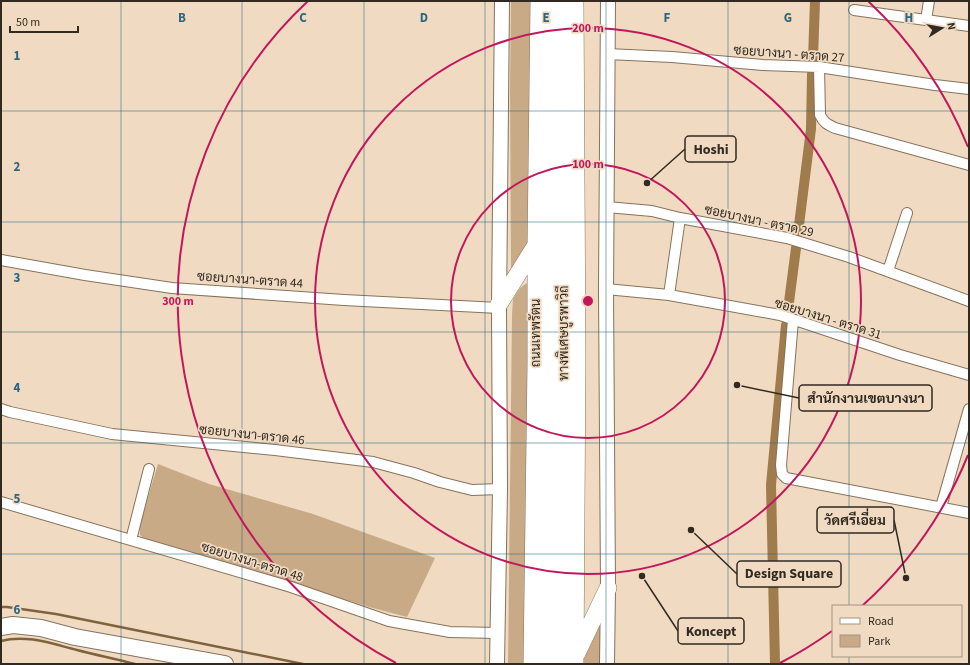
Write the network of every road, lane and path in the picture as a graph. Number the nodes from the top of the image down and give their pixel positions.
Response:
1 (502, 1) edge
2 (539, 1) edge
3 (549, 1) edge
4 (564, 1) edge
5 (575, 1) edge
6 (608, 1) edge
7 (929, 1) edge
8 (854, 10) dead end
9 (926, 20) junction
10 (969, 26) edge
11 (607, 54) junction
12 (819, 67) junction
13 (969, 89) edge
14 (969, 165) edge
15 (607, 207) junction
16 (907, 213) dead end
17 (680, 218) junction
18 (536, 245) junction
19 (1, 260) edge
20 (888, 271) junction
21 (606, 289) junction
22 (669, 295) junction
23 (969, 301) edge
24 (499, 306) junction
25 (793, 320) junction
26 (969, 375) edge
27 (969, 408) edge
28 (1, 410) edge
29 (959, 443) junction
30 (969, 446) edge
31 (149, 469) dead end
32 (500, 490) junction
33 (1, 502) edge
34 (941, 508) junction
35 (969, 513) edge
36 (131, 540) junction
37 (608, 588) junction
38 (1, 627) edge
39 (497, 633) junction
40 (571, 662) edge
41 (225, 664) edge
42 (497, 664) edge
43 (532, 664) edge
44 (538, 664) edge
45 (547, 664) edge
46 (607, 664) edge

1 - 24 main road
2 - 18 highway, ถนนเทพรัตน
2 - 44 highway
3 - 45 highway, ทางพิเศษบูรพาวิถี
4 - 40 highway, ทางพิเศษบูรพาวิถี
5 - 40 highway
6 - 11 main road
7 - 9 street
8 - 9 street
9 - 10 street
11 - 12 street, ซอยบางนา - ตราด 27
11 - 15 main road
12 - 13 street, ซอยบางนา - ตราด 27
12 - 14 street
15 - 17 street, ซอยบางนา - ตราด 29
15 - 21 main road
16 - 20 street
17 - 20 street, ซอยบางนา - ตราด 29
17 - 22 street
18 - 24 highway
18 - 43 highway, ถนนเทพรัตน
19 - 24 street, ซอยบางนา-ตราด 44
20 - 23 street, ซอยบางนา - ตราด 29
21 - 22 street, ซอยบางนา - ตราด 31
21 - 37 main road
22 - 25 street, ซอยบางนา - ตราด 31
24 - 32 main road
25 - 26 street, ซอยบางนา - ตราด 31
25 - 34 street
27 - 29 street
28 - 32 street, ซอยบางนา-ตราด 46
29 - 30 street
29 - 34 street
31 - 36 street
32 - 39 main road
33 - 36 street, ซอยบางนา-ตราด 48
34 - 35 street
36 - 39 street, ซอยบางนา-ตราด 48
37 - 40 highway
37 - 46 main road
38 - 41 main road
39 - 42 main road

